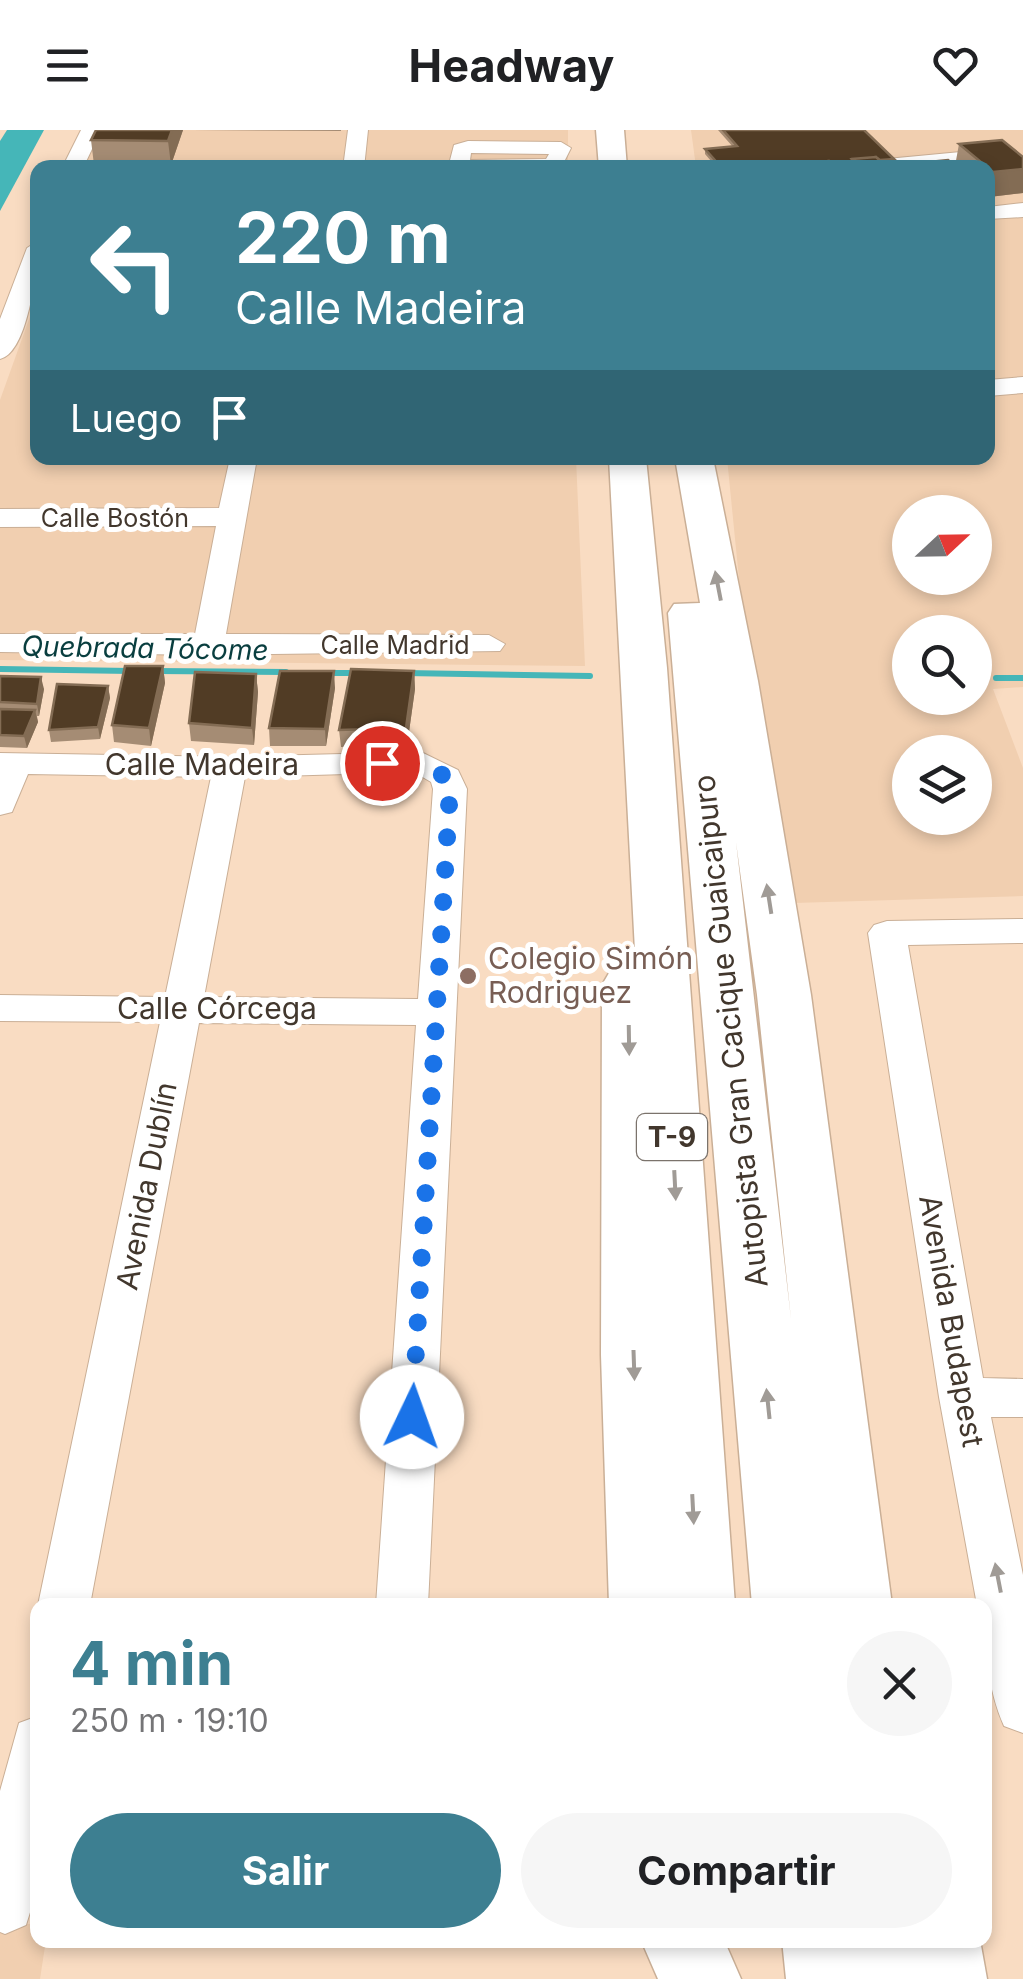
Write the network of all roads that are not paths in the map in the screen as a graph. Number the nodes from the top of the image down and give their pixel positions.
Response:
1 (92, 130) edge
2 (358, 130) edge
3 (610, 130) edge
4 (972, 138) edge
5 (1013, 154) edge
6 (559, 155) dead end
7 (76, 160) edge
8 (354, 160) edge
9 (460, 160) edge
10 (612, 160) edge
11 (945, 160) edge
12 (1023, 211) edge
13 (995, 214) edge
14 (30, 264) edge
15 (30, 299) edge
16 (7, 309) edge
17 (0, 352) edge
18 (1023, 385) edge
19 (995, 387) edge
20 (241, 465) edge
21 (628, 465) edge
22 (675, 465) edge
23 (695, 465) edge
24 (230, 517) junction
25 (0, 518) edge
26 (0, 643) edge
27 (489, 644) dead end
28 (208, 646) junction
29 (646, 668) junction
30 (7, 763) edge
31 (230, 767) junction
32 (0, 805) edge
33 (1023, 931) edge
34 (784, 995) junction
35 (0, 1008) edge
36 (182, 1009) junction
37 (434, 1012) junction
38 (963, 1397) junction
39 (1023, 1398) edge
40 (65, 1598) edge
41 (402, 1598) edge
42 (645, 1598) edge
43 (699, 1598) edge
44 (787, 1598) edge
45 (855, 1598) edge
46 (884, 1598) edge
47 (1023, 1708) edge
48 (30, 1796) edge
49 (14, 1905) edge
50 (686, 1948) edge
51 (724, 1948) edge
52 (823, 1948) edge
53 (896, 1948) edge
54 (941, 1948) edge
55 (700, 1979) edge
56 (726, 1979) edge
57 (826, 1979) edge
58 (900, 1979) edge
59 (946, 1979) edge

1 - 7 street
2 - 8 street
3 - 10 highway
4 - 5 street
5 - 11 street
6 - 9 street
12 - 13 street
14 - 16 street
15 - 16 street
16 - 17 street
18 - 19 street
20 - 24 street
21 - 29 highway, Autopista Gran Cacique Guaicaipuro / T-9
44 -> 22 highway, Autopista Gran Cacique Guaicaipuro / T-9
34 -> 23 highway
24 - 25 street, Calle Bostón
24 - 28 street
26 - 28 street, Calle Madrid
27 - 28 street, Calle Madrid
29 -> 42 highway
29 -> 43 highway, Autopista Gran Cacique Guaicaipuro / T-9
30 - 31 street, Calle Madeira
30 - 32 street
31 - 36 street, Avenida Dublín
31 - 37 street, Calle Madeira
33 - 38 street, Avenida Budapest
34 - 45 highway
34 - 46 highway
35 - 36 street, Calle Córcega
36 - 37 street, Calle Córcega
36 - 40 street, Avenida Dublín
37 - 41 street
38 - 39 street
47 -> 38 street, Avenida Budapest
48 - 49 street
50 - 55 highway
51 - 56 highway
52 - 57 highway
53 - 58 highway
54 - 59 highway

